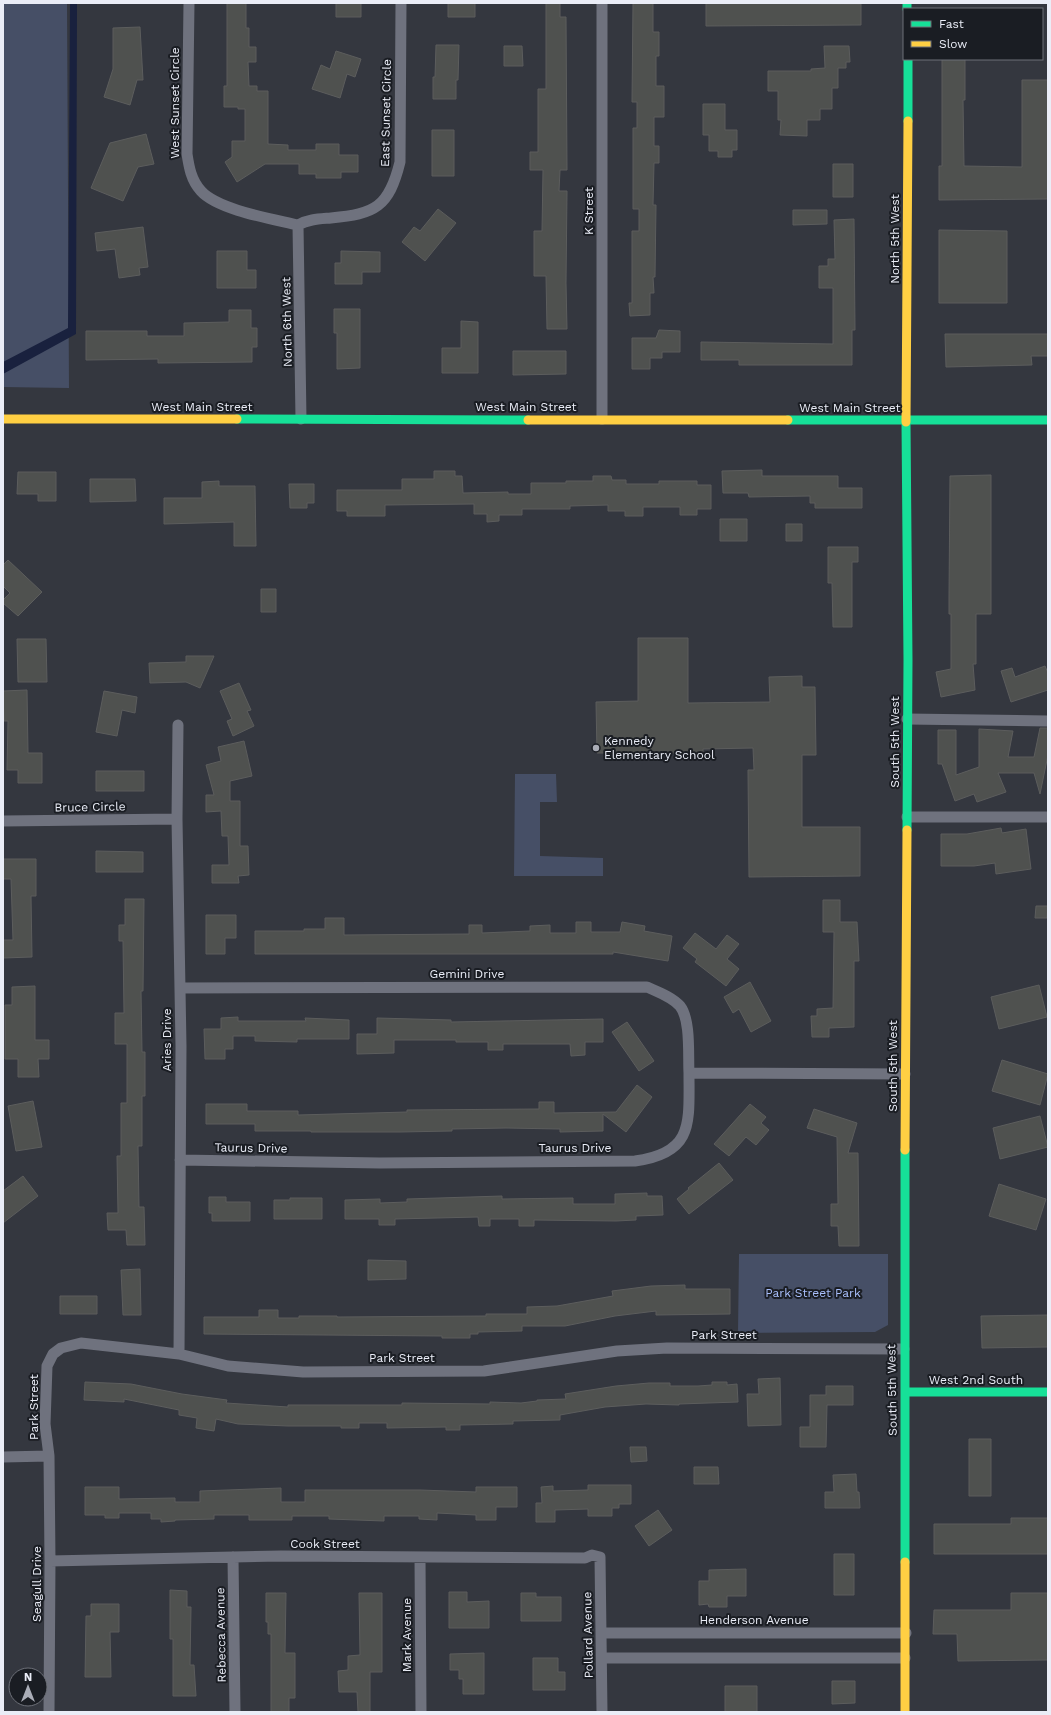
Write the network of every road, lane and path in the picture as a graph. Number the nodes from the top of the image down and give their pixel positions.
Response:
1 (189, 3) edge
2 (401, 3) edge
3 (602, 3) edge
4 (908, 60) edge
5 (298, 225) junction
6 (3, 419) edge
7 (301, 419) junction
8 (602, 419) junction
9 (906, 420) junction
10 (1048, 420) edge
11 (906, 719) junction
12 (1048, 721) edge
13 (178, 725) dead end
14 (907, 817) junction
15 (1048, 817) edge
16 (177, 819) junction
17 (3, 822) edge
18 (180, 988) junction
19 (689, 1073) junction
20 (905, 1074) junction
21 (180, 1160) junction
22 (904, 1349) junction
23 (179, 1354) junction
24 (905, 1392) junction
25 (1048, 1392) edge
26 (49, 1456) junction
27 (3, 1457) edge
28 (233, 1557) junction
29 (420, 1557) junction
30 (600, 1557) joint
31 (50, 1561) junction
32 (601, 1633) junction
33 (906, 1633) junction
34 (602, 1658) junction
35 (905, 1658) junction
36 (49, 1712) edge
37 (234, 1712) edge
38 (421, 1712) edge
39 (602, 1712) edge
40 (905, 1712) edge

1 - 5 street, West Sunset Circle
2 - 5 street, East Sunset Circle
3 - 8 street, K Street
4 - 9 street, North 5th West
5 - 7 street, North 6th West
6 - 7 street, West Main Street
7 - 8 street, West Main Street
8 - 9 street, West Main Street
9 - 10 street, West Main Street
9 - 11 street, South 5th West
11 - 12 street
11 - 14 street, South 5th West
13 - 16 street, Aries Drive
14 - 15 street
14 - 20 street, South 5th West
16 - 17 street, Bruce Circle
16 - 18 street, Aries Drive
18 - 19 street, Gemini Drive
18 - 21 street, Aries Drive
19 - 20 street
19 - 21 street, Taurus Drive
20 - 22 street, South 5th West
21 - 23 street, Aries Drive
22 - 23 street, Park Street
22 - 24 street, South 5th West
23 - 26 street, Park Street
24 - 25 street, West 2nd South
24 - 33 street, South 5th West
26 - 27 street, Park Street
26 - 31 street, Seagull Drive
28 - 29 street, Cook Street
28 - 31 street, Cook Street
28 - 37 street, Rebecca Avenue
29 - 30 street, Cook Street
29 - 38 street, Mark Avenue
30 - 32 street, Pollard Avenue
31 - 36 street, Seagull Drive
32 - 33 street, Henderson Avenue
32 - 34 street, Pollard Avenue
33 - 35 street, South 5th West
34 - 35 street
34 - 39 street, Pollard Avenue
35 - 40 street, South 5th West

